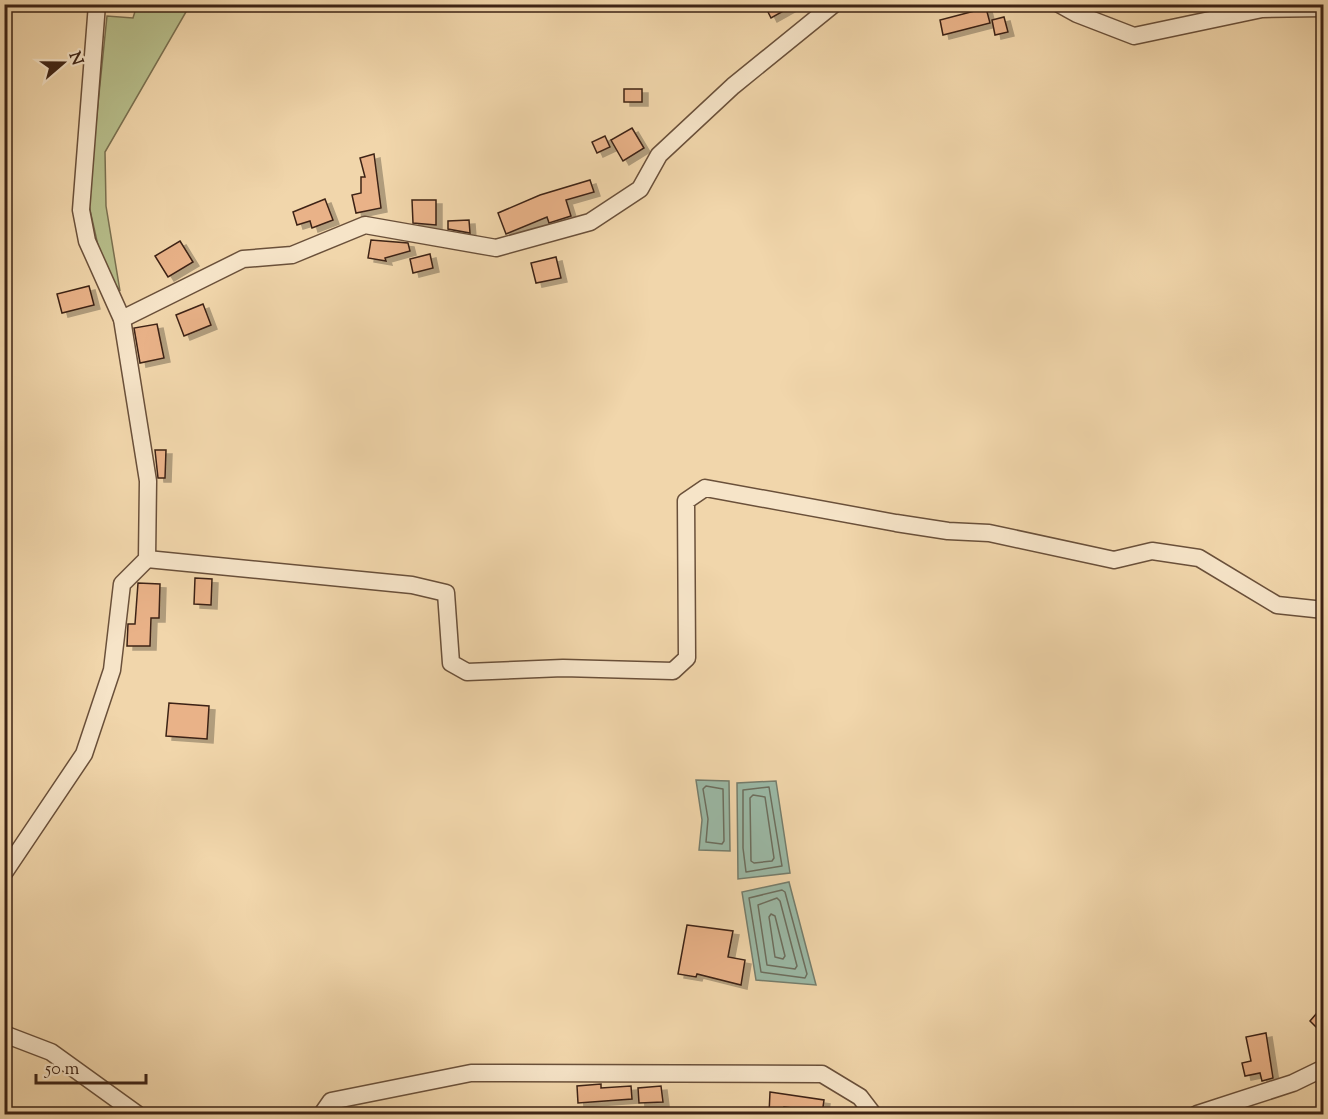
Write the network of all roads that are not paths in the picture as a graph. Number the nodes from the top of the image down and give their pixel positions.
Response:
1 (97, 4) edge
2 (834, 4) edge
3 (1059, 4) edge
4 (1323, 8) edge
5 (122, 319) junction
6 (147, 558) junction
7 (1323, 610) edge
8 (4, 873) edge
9 (4, 1034) edge
10 (1323, 1068) edge
11 (137, 1114) edge
12 (322, 1114) edge
13 (873, 1114) edge
14 (1197, 1114) edge

1 - 5 street
2 - 5 street
3 - 4 street
5 - 6 street
6 - 7 street
6 - 8 street
9 - 11 street
10 - 14 street
12 - 13 street

